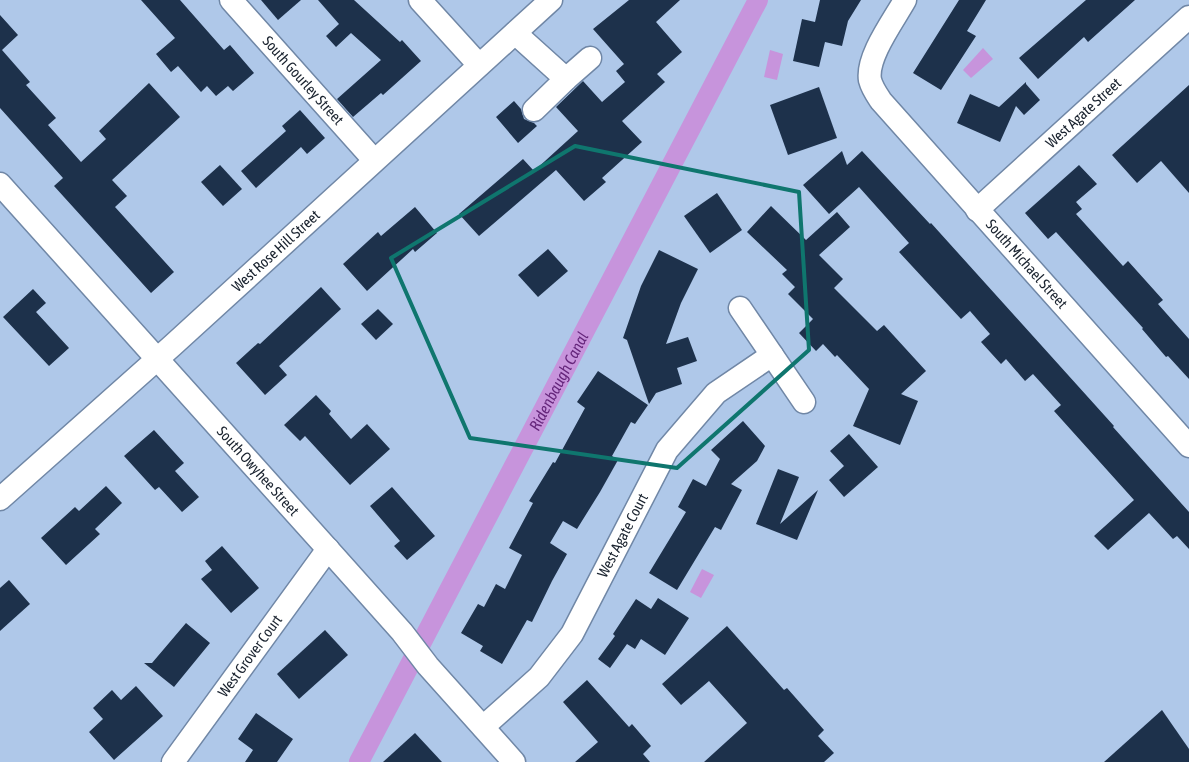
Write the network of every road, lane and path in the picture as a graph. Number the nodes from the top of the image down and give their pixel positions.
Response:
1 (230, 0) edge
2 (420, 0) edge
3 (551, 0) edge
4 (905, 0) edge
5 (1189, 17) edge
6 (514, 33) junction
7 (590, 58) dead end
8 (479, 65) junction
9 (566, 79) junction
10 (534, 110) dead end
11 (374, 160) junction
12 (0, 184) edge
13 (977, 210) junction
14 (740, 308) dead end
15 (772, 355) junction
16 (157, 359) junction
17 (804, 402) dead end
18 (1189, 446) edge
19 (0, 499) edge
20 (328, 549) junction
21 (483, 727) junction
22 (174, 762) edge
23 (514, 762) edge

1 - 11 street, South Gourley Street
2 - 8 street
3 - 6 street, West Rose Hill Street
4 - 13 street, South Michael Street
5 - 13 street, West Agate Street
6 - 8 street, West Rose Hill Street
6 - 9 street
7 - 9 street
8 - 11 street, West Rose Hill Street
9 - 10 street
11 - 16 street, West Rose Hill Street
12 - 16 street, South Owyhee Street
13 - 18 street, South Michael Street
14 - 15 street
15 - 17 street
15 - 21 street, West Agate Court
16 - 19 street, West Rose Hill Street
16 - 20 street, South Owyhee Street
20 - 21 street, South Owyhee Street
20 - 22 street, West Grover Court
21 - 23 street, South Owyhee Street

